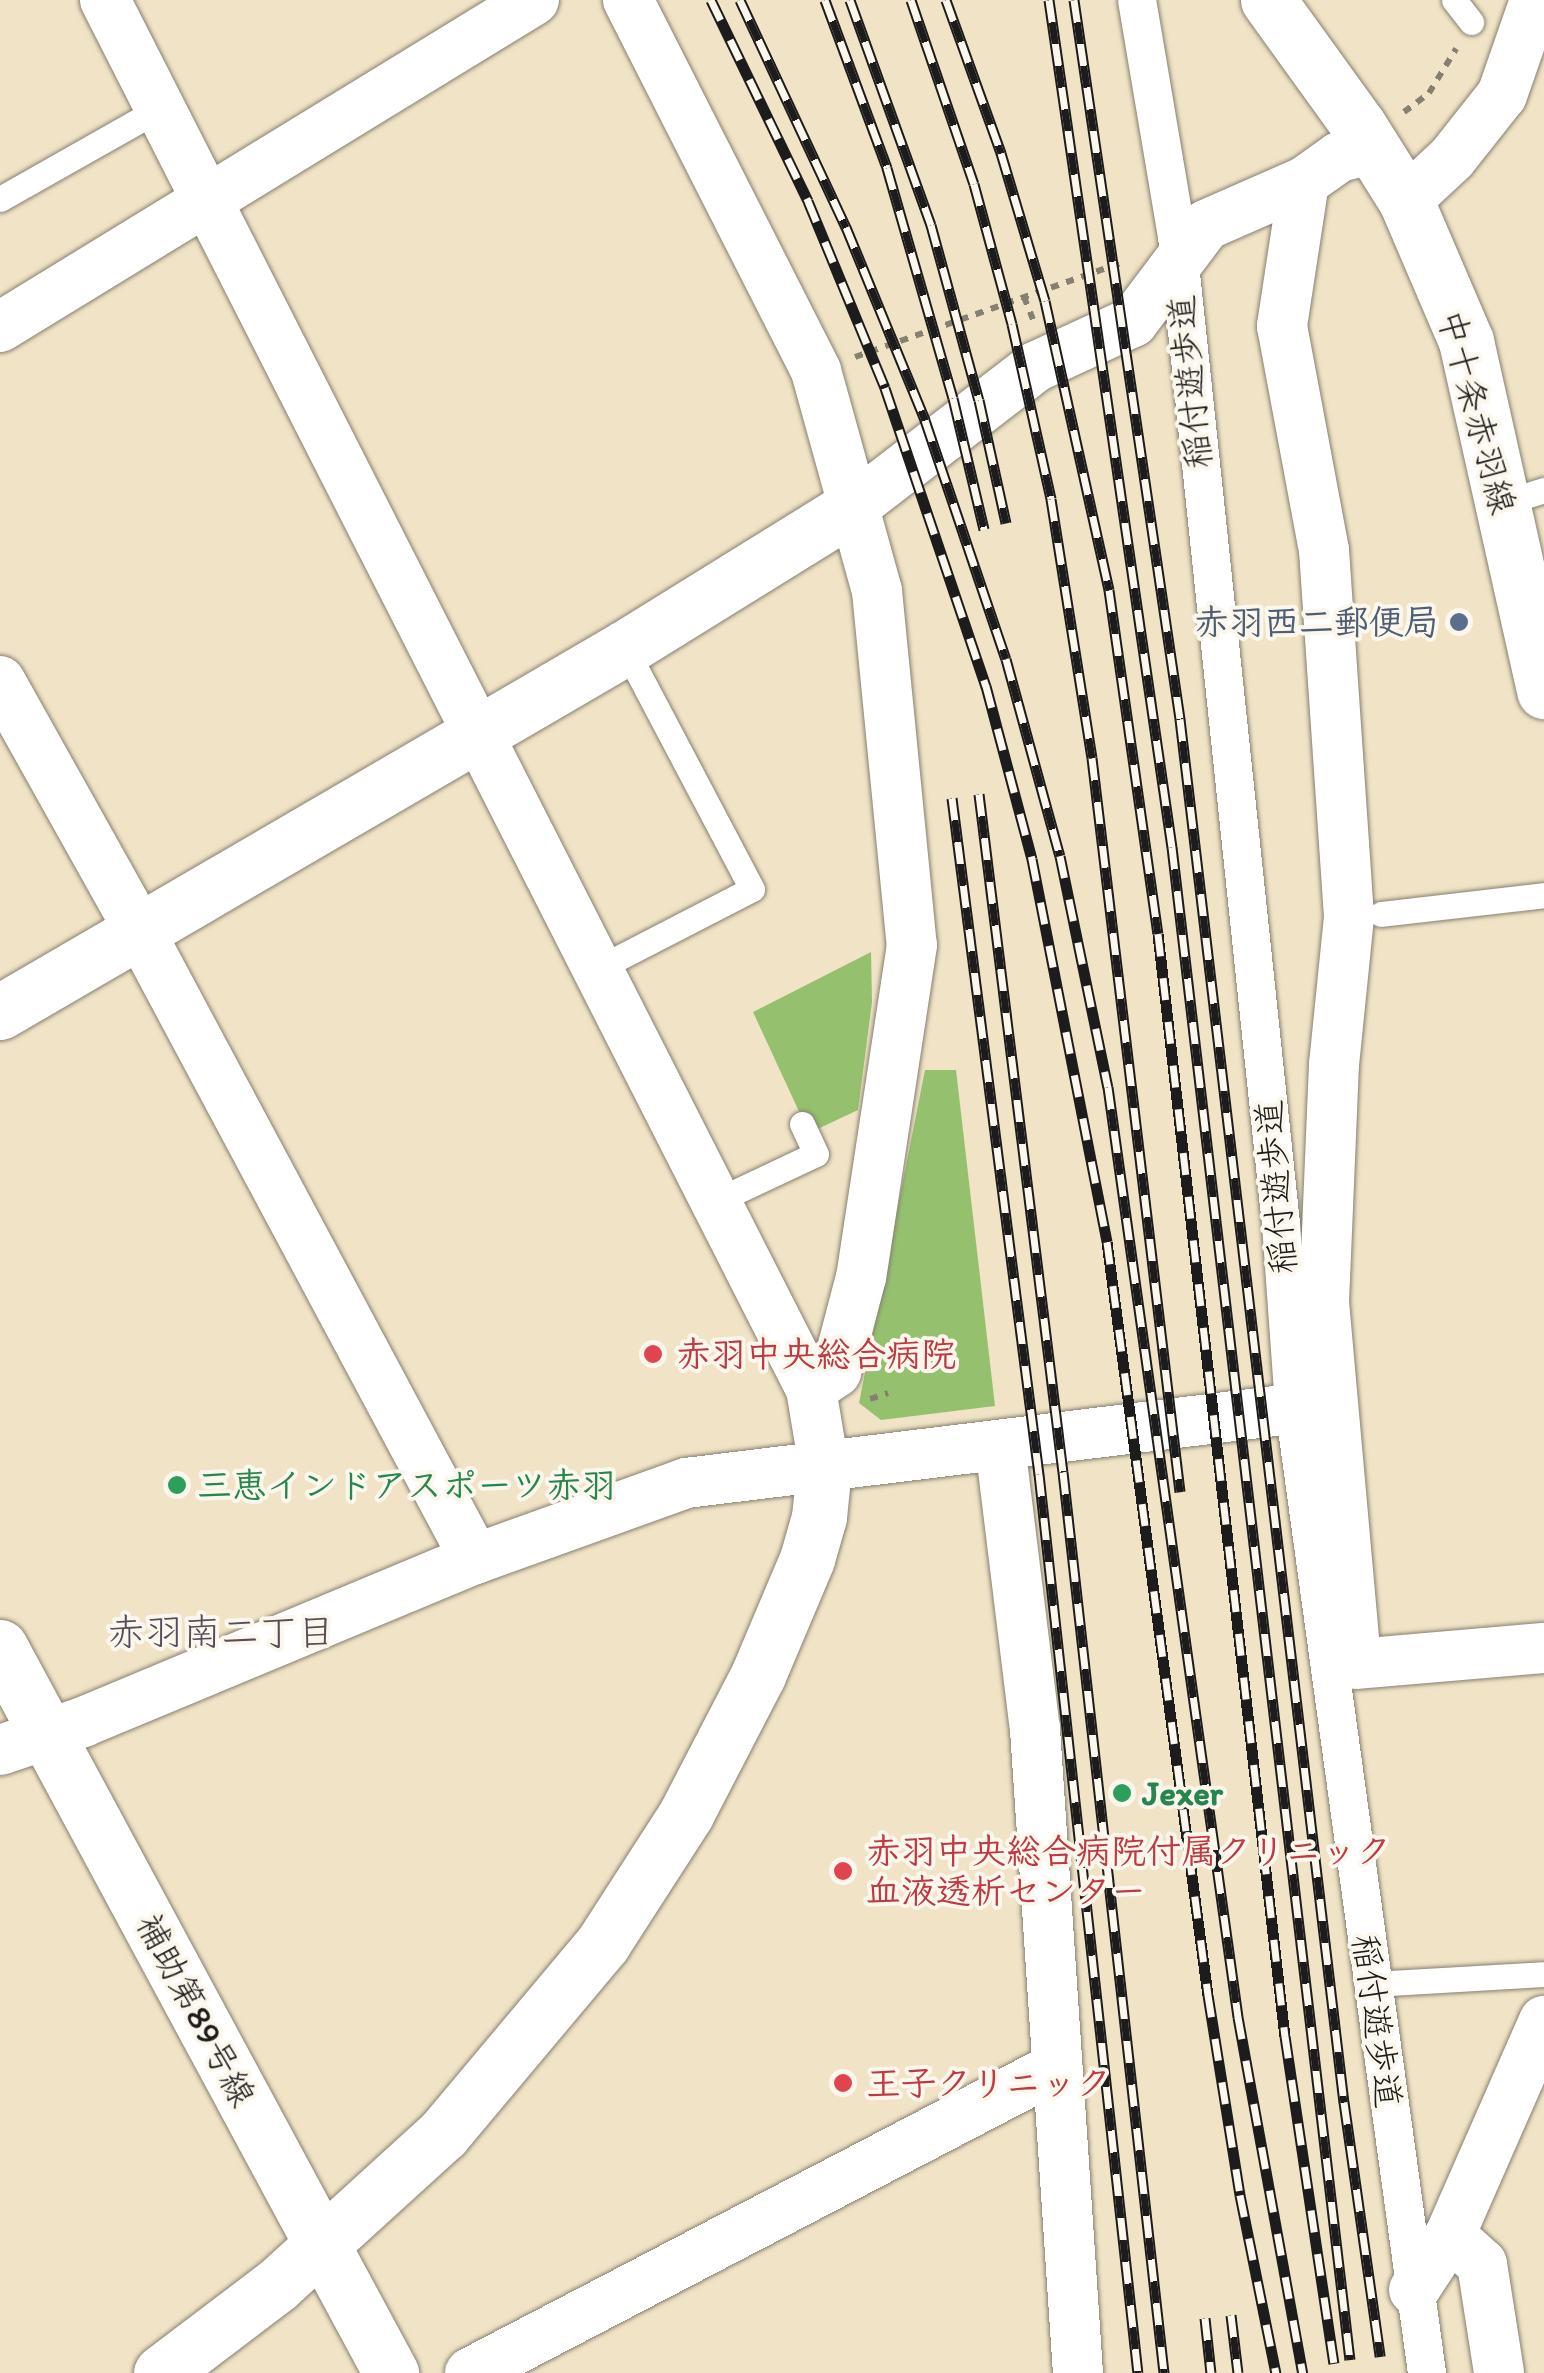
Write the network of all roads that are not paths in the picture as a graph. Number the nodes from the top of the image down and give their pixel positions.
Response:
1 (106, 0) edge
2 (534, 0) edge
3 (628, 0) edge
4 (1137, 0) edge
5 (1268, 0) edge
6 (1454, 0) edge
7 (1535, 0) edge
8 (1471, 22) road end
9 (161, 108) junction
10 (1369, 144) junction
11 (1304, 182) junction
12 (0, 200) edge
13 (208, 202) junction
14 (1406, 202) junction
15 (1178, 266) junction
16 (0, 327) edge
17 (1524, 496) edge
18 (856, 506) junction
19 (624, 648) junction
20 (0, 681) edge
21 (1544, 691) edge
22 (481, 733) junction
23 (1544, 895) edge
24 (1381, 914) dead end
25 (140, 932) junction
26 (599, 968) junction
27 (0, 1012) edge
28 (802, 1124) dead end
29 (716, 1201) junction
30 (811, 1389) junction
31 (1313, 1405) junction
32 (1000, 1445) junction
33 (824, 1467) junction
34 (475, 1559) junction
35 (0, 1647) edge
36 (1544, 1648) edge
37 (24, 1742) edge
38 (1544, 1974) edge
39 (1372, 1984) junction
40 (1544, 2021) edge
41 (1057, 2067) junction
42 (1450, 2235) junction
43 (322, 2244) junction
44 (1414, 2290) junction
45 (1075, 2372) edge
46 (160, 2373) edge
47 (392, 2373) edge
48 (470, 2373) edge
49 (1427, 2373) edge
50 (1499, 2373) edge

1 - 9 street
2 - 13 street
3 - 18 street
4 - 15 street, 稲付遊歩道
5 - 10 street, 中十条赤羽線
6 - 8 lane
7 - 14 street
9 - 12 lane
9 - 13 street
10 - 11 street
10 - 14 street, 中十条赤羽線
11 - 15 street
11 - 31 street
13 - 16 street
13 - 22 street
14 - 17 street, 中十条赤羽線
15 - 18 street
15 - 31 street, 稲付遊歩道
17 - 21 street, 中十条赤羽線
18 - 19 street
18 - 30 street
19 - 22 street
19 - 26 lane
20 - 25 street
22 - 25 street
22 - 26 street
23 - 24 lane
25 - 27 street
25 - 34 street
26 - 29 street
28 - 29 lane
29 - 30 street
30 - 33 street
31 - 32 street
31 - 36 street
31 - 39 street, 稲付遊歩道
32 - 33 street
32 - 41 street
33 - 34 street
33 - 43 street
34 - 37 street
35 - 37 street, 補助第89号線
37 - 43 street, 補助第89号線
38 - 39 lane
39 - 44 street, 稲付遊歩道
40 - 42 street
41 - 45 street
41 - 48 street
42 - 44 street
42 - 50 street
43 - 46 street
43 - 47 street, 補助第89号線
44 - 49 street, 稲付遊歩道

